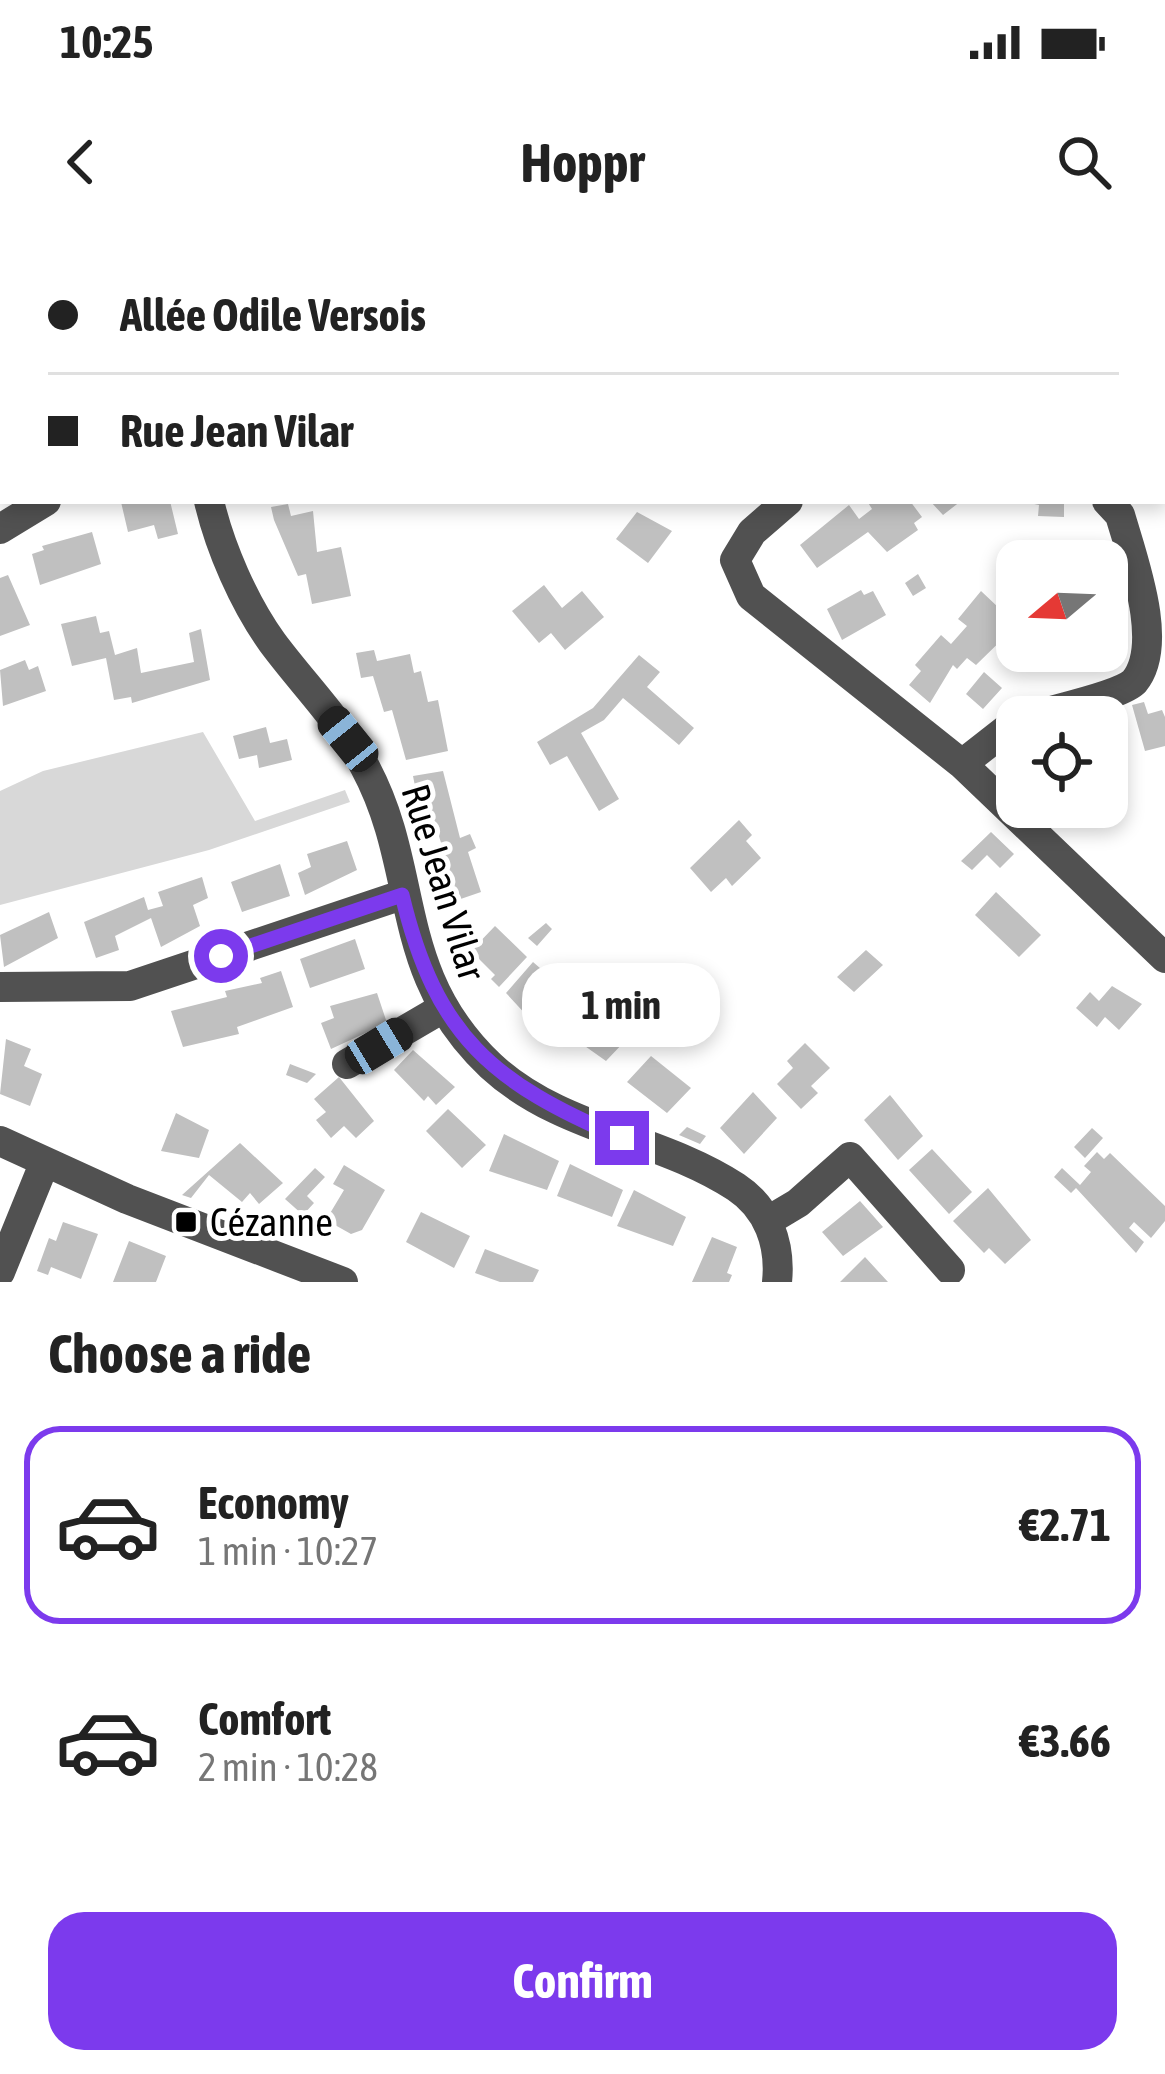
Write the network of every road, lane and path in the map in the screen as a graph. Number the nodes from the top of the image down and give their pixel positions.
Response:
1 (40, 504) edge
2 (210, 504) edge
3 (785, 504) edge
4 (1110, 504) edge
5 (0, 529) edge
6 (1158, 662) edge
7 (1096, 696) edge
8 (996, 737) edge
9 (962, 764) junction
10 (402, 895) junction
11 (1165, 958) edge
12 (0, 988) edge
13 (442, 1008) junction
14 (347, 1064) dead end
15 (0, 1142) edge
16 (44, 1164) junction
17 (768, 1221) junction
18 (950, 1270) dead end
19 (0, 1272) edge
20 (343, 1282) edge
21 (777, 1282) edge

1 - 5 street
2 - 10 street, Rue Jean Vilar
3 - 9 street
4 - 6 street
6 - 7 street
8 - 9 street
9 - 11 street
10 - 12 street
10 - 13 street, Rue Jean Vilar
13 - 14 street
13 - 17 street, Rue Jean Vilar
15 - 16 street
16 - 19 street
16 - 20 street
17 - 18 street
17 - 21 street

